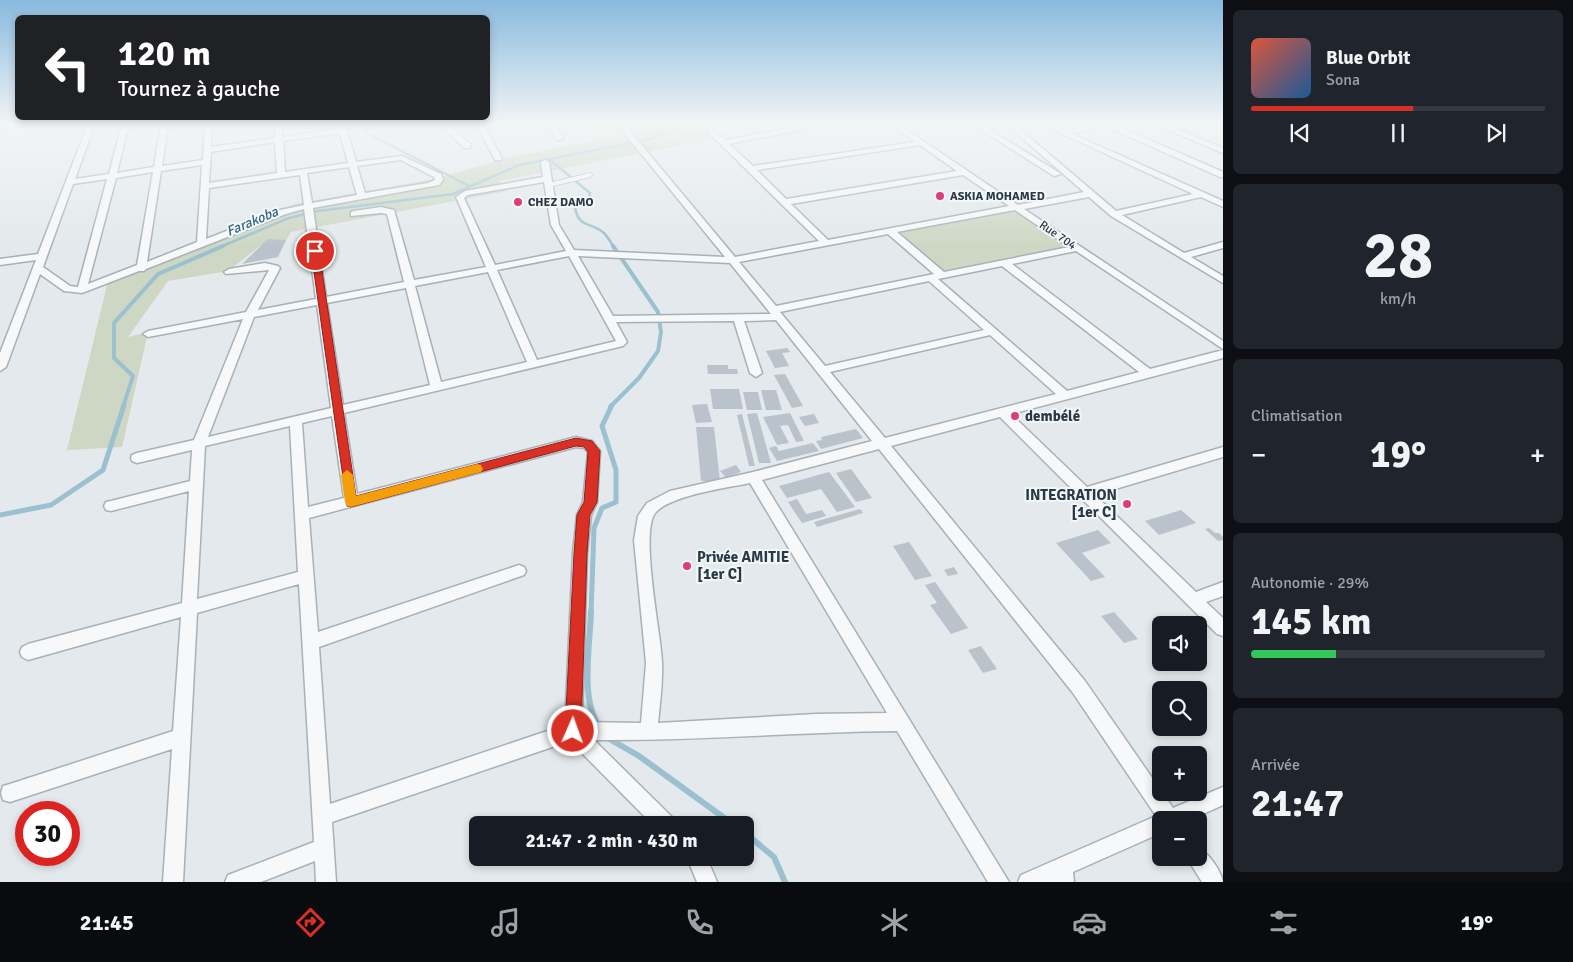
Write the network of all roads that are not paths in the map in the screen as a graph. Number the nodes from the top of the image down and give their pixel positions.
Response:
1 (76, 165) edge
2 (116, 165) edge
3 (159, 165) edge
4 (184, 165) edge
5 (206, 165) edge
6 (280, 165) edge
7 (339, 165) edge
8 (353, 165) edge
9 (416, 165) edge
10 (545, 165) edge
11 (654, 165) edge
12 (747, 165) edge
13 (776, 165) edge
14 (954, 165) edge
15 (1042, 165) edge
16 (1056, 165) edge
17 (1138, 165) edge
18 (1200, 165) edge
19 (158, 169) junction
20 (751, 169) junction
21 (303, 171) junction
22 (964, 172) junction
23 (281, 174) junction
24 (590, 175) dead end
25 (1223, 175) edge
26 (113, 176) junction
27 (70, 182) junction
28 (548, 182) junction
29 (205, 186) junction
30 (1089, 194) junction
31 (1202, 194) junction
32 (361, 196) junction
33 (785, 202) junction
34 (1223, 204) edge
35 (1018, 208) junction
36 (308, 211) junction
37 (354, 214) dead end
38 (1114, 214) junction
39 (890, 231) junction
40 (826, 243) junction
41 (201, 244) junction
42 (1223, 245) edge
43 (1078, 248) junction
44 (572, 253) junction
45 (42, 256) junction
46 (1183, 256) junction
47 (733, 260) junction
48 (0, 262) edge
49 (1004, 263) junction
50 (38, 268) junction
51 (141, 269) junction
52 (491, 269) junction
53 (229, 272) dead end
54 (936, 277) junction
55 (1223, 280) edge
56 (410, 284) junction
57 (82, 290) junction
58 (323, 301) junction
59 (776, 314) junction
60 (250, 315) junction
61 (738, 318) junction
62 (610, 319) junction
63 (992, 331) junction
64 (148, 334) dead end
65 (1223, 346) edge
66 (1223, 354) edge
67 (534, 365) junction
68 (0, 367) edge
69 (822, 370) junction
70 (756, 373) dead end
71 (1149, 374) junction
72 (437, 388) junction
73 (1065, 395) junction
74 (338, 411) junction
75 (1002, 412) junction
76 (296, 421) junction
77 (199, 443) junction
78 (881, 443) junction
79 (1223, 452) edge
80 (137, 458) dead end
81 (753, 477) junction
82 (196, 484) junction
83 (1084, 493) junction
84 (351, 502) junction
85 (111, 506) dead end
86 (302, 514) junction
87 (519, 571) dead end
88 (306, 576) junction
89 (1223, 589) edge
90 (1193, 600) junction
91 (189, 609) junction
92 (1223, 629) edge
93 (310, 642) junction
94 (28, 652) dead end
95 (901, 722) junction
96 (573, 731) junction
97 (649, 732) junction
98 (182, 737) junction
99 (10, 794) dead end
100 (1223, 796) edge
101 (1160, 811) edge
102 (1189, 811) edge
103 (322, 816) junction
104 (657, 816) edge
105 (1152, 829) edge
106 (324, 848) junction
107 (700, 866) edge
108 (1203, 866) edge
109 (1063, 875) edge
110 (173, 882) edge
111 (235, 882) edge
112 (326, 882) edge
113 (707, 882) edge
114 (999, 882) edge
115 (1028, 882) edge
116 (1214, 882) edge

1 - 27 street
2 - 26 street
3 - 19 street
4 - 19 street
5 - 29 street
6 - 23 street
7 - 21 street
8 - 32 street
9 - 32 street
10 - 28 street
11 - 47 street
12 - 20 street
13 - 20 street
14 - 22 street, Rue 704
15 - 30 street
16 - 30 street
17 - 31 street
18 - 25 street
19 - 26 street
19 - 51 street
20 - 33 street
21 - 23 street
21 - 36 street
22 - 33 street
22 - 35 street, Rue 704
23 - 29 street
24 - 28 lane
26 - 27 street
26 - 57 street
27 - 45 street
28 - 44 street
28 - 52 street
29 - 41 street
30 - 35 street
30 - 38 street
31 - 34 street
31 - 38 street
32 - 36 street
33 - 40 street
35 - 39 street
35 - 43 street, Rue 704
36 - 41 street
36 - 58 street
37 - 56 street
38 - 46 street
39 - 40 street
39 - 54 street
40 - 47 street
41 - 51 street
42 - 46 street
43 - 49 street
43 - 65 street, Rue 704
44 - 47 street
44 - 52 street
44 - 62 street
45 - 48 street
45 - 50 street
46 - 55 street
47 - 59 street
49 - 54 street
49 - 71 street
50 - 57 street
50 - 68 street
51 - 57 street
52 - 56 street
52 - 67 street
53 - 60 street
54 - 59 street
54 - 63 street
56 - 58 street
56 - 72 street
58 - 60 street
58 - 74 street
59 - 61 street
59 - 69 street
60 - 64 street
60 - 77 street
61 - 62 street
61 - 70 street
62 - 67 street
63 - 69 street
63 - 73 street
66 - 71 street
67 - 72 street
69 - 78 street
71 - 73 street
72 - 74 street
73 - 75 street
74 - 76 street
74 - 84 street
75 - 78 street
75 - 83 street
76 - 77 street
76 - 86 street
77 - 80 street
77 - 82 street
78 - 81 street
78 - 101 street
79 - 83 street
81 - 95 street
81 - 97 street
82 - 85 street
82 - 91 street
83 - 90 street
84 - 86 street
84 - 96 street
86 - 88 street
87 - 93 street
88 - 91 street
88 - 93 street
89 - 90 street
90 - 92 street
91 - 94 street
91 - 98 street
93 - 103 street
95 - 97 street
95 - 114 street
96 - 97 street
96 - 103 street
96 - 104 street
98 - 99 street
98 - 110 street
100 - 102 street
103 - 106 street
105 - 109 street
106 - 111 street
106 - 112 street
107 - 113 street
108 - 116 street
109 - 115 street

